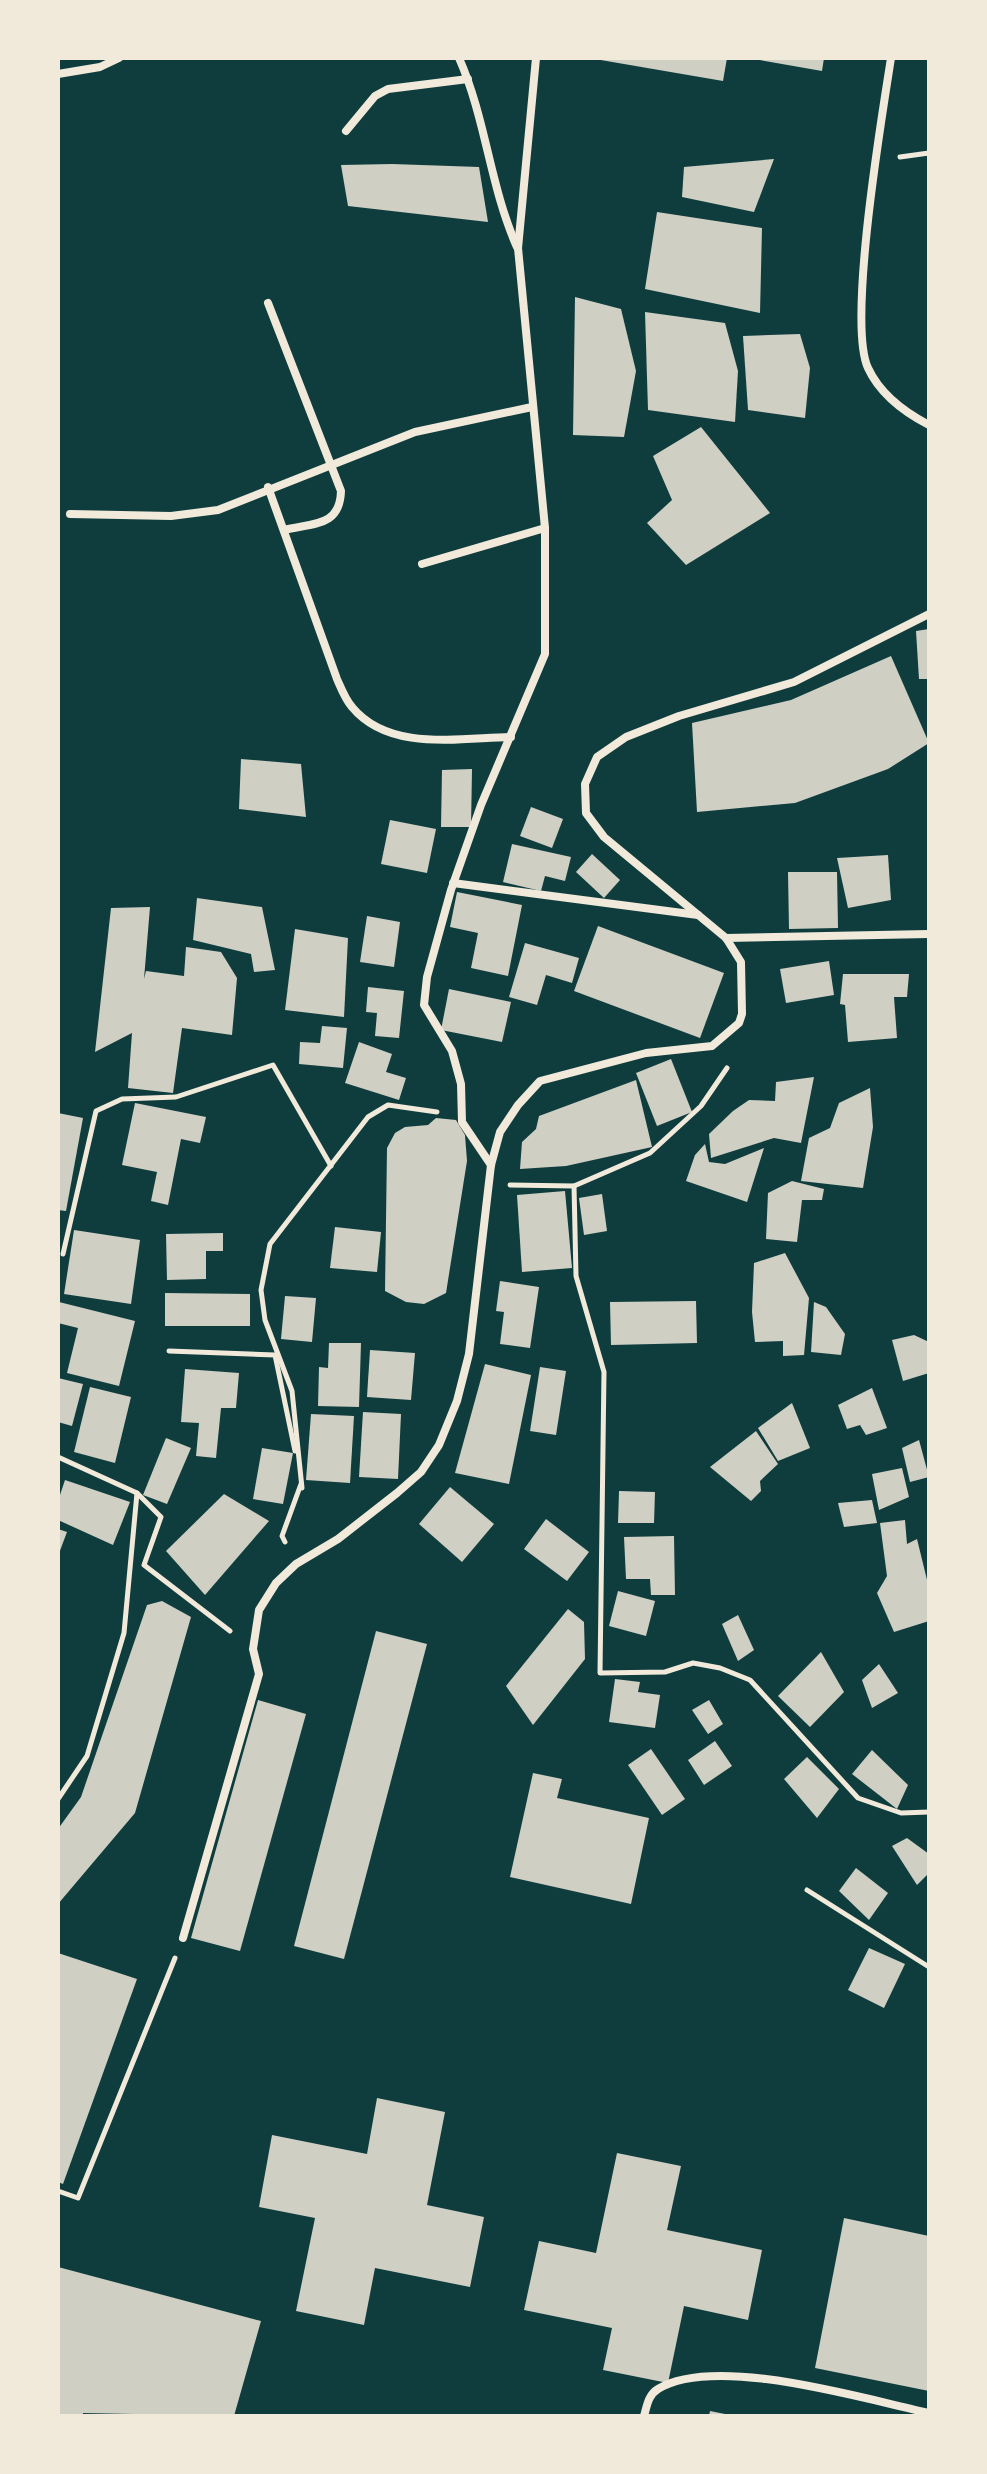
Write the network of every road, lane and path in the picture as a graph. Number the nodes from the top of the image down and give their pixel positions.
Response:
1 (119, 58) edge
2 (459, 58) edge
3 (536, 58) edge
4 (891, 58) edge
5 (58, 74) edge
6 (468, 79) junction
7 (346, 131) dead end
8 (518, 248) junction
9 (268, 303) dead end
10 (532, 407) junction
11 (929, 425) edge
12 (329, 464) junction
13 (268, 487) junction
14 (70, 514) dead end
15 (545, 528) junction
16 (284, 530) junction
17 (422, 564) dead end
18 (929, 614) edge
19 (511, 737) junction
20 (453, 883) junction
21 (699, 915) junction
22 (929, 934) edge
23 (726, 938) junction
24 (739, 1023) junction
25 (461, 1115) junction
26 (491, 1165) junction
27 (331, 1166) junction
28 (491, 1185) junction
29 (574, 1186) junction
30 (63, 1254) dead end
31 (169, 1351) dead end
32 (58, 1457) edge
33 (302, 1488) junction
34 (137, 1493) junction
35 (296, 1564) junction
36 (253, 1649) junction
37 (58, 1799) edge
38 (929, 1812) edge
39 (807, 1890) dead end
40 (183, 1938) joint
41 (929, 1967) edge
42 (58, 2191) edge
43 (929, 2413) edge
44 (644, 2416) edge

1 - 5 street
2 - 6 street
3 - 8 street
4 - 11 street
6 - 7 street
6 - 8 street
8 - 10 street
9 - 12 street
10 - 12 street
10 - 15 street
12 - 13 street
12 - 16 street
13 - 14 street
13 - 16 street
15 - 17 street
15 - 19 street
16 - 19 street
18 - 21 street
19 - 20 street
20 - 21 street
20 - 25 street
21 - 23 street
22 - 23 street
23 - 24 street
24 - 26 street
24 - 29 path
25 - 26 street
25 - 27 path
26 - 28 street
27 - 30 path
27 - 33 path
28 - 29 path
28 - 35 street
29 - 38 path
31 - 33 path
32 - 34 path
33 - 35 path
34 - 36 path
34 - 37 path
35 - 36 street
36 - 40 street
39 - 41 path
40 - 42 path
43 - 44 street

